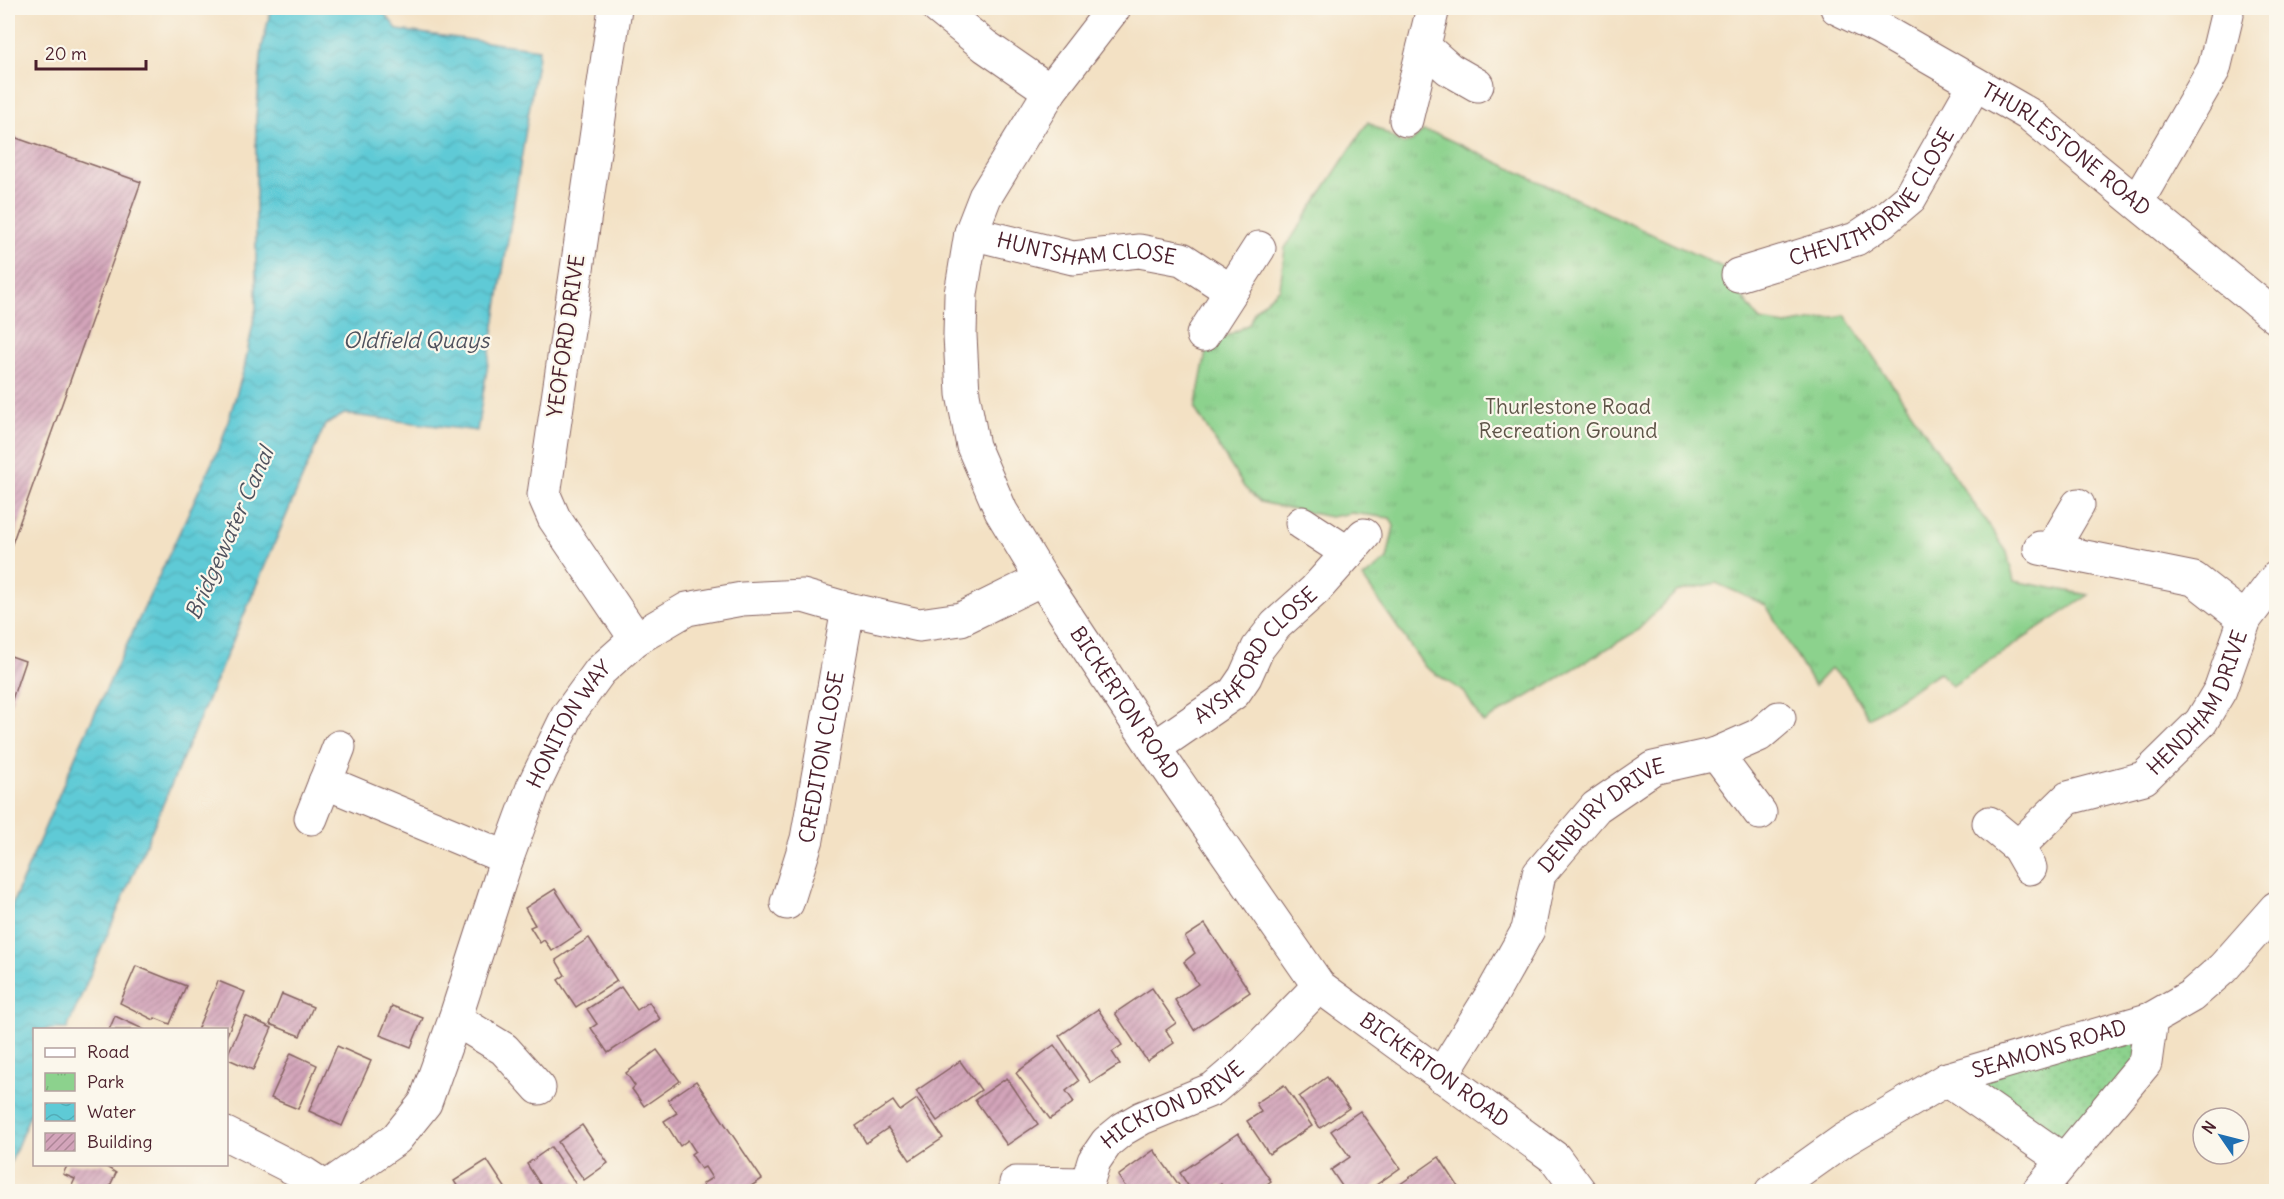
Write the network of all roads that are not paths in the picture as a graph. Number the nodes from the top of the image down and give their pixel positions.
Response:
1 (615, 8) edge
2 (938, 8) edge
3 (1114, 8) edge
4 (1433, 8) edge
5 (1837, 8) edge
6 (2227, 15) dead end
7 (1424, 47) junction
8 (1975, 84) junction
9 (1477, 85) dead end
10 (1050, 91) junction
11 (1406, 120) dead end
12 (2138, 202) junction
13 (971, 233) junction
14 (1259, 248) dead end
15 (1738, 275) dead end
16 (1231, 291) junction
17 (2277, 317) edge
18 (1203, 335) dead end
19 (2078, 506) dead end
20 (1302, 523) dead end
21 (2277, 578) edge
22 (1042, 579) junction
23 (848, 609) junction
24 (2245, 619) junction
25 (636, 639) junction
26 (1779, 718) dead end
27 (339, 747) dead end
28 (1154, 748) junction
29 (1716, 754) junction
30 (325, 782) junction
31 (1760, 813) dead end
32 (310, 818) dead end
33 (1989, 823) dead end
34 (507, 858) junction
35 (787, 903) dead end
36 (2277, 908) edge
37 (1320, 986) junction
38 (455, 1019) junction
39 (2151, 1019) junction
40 (1441, 1076) junction
41 (1947, 1078) junction
42 (538, 1088) dead end
43 (228, 1135) edge
44 (2063, 1160) junction
45 (1016, 1183) dead end
46 (1089, 1188) edge
47 (325, 1190) edge
48 (1580, 1191) edge
49 (1771, 1191) edge
50 (2038, 1191) edge

1 - 25 street, YEOFORD DRIVE
2 - 10 street
3 - 10 street
4 - 7 street
5 - 8 street, THURLESTONE ROAD
6 - 12 street
7 - 9 street
7 - 11 street
8 - 12 street, THURLESTONE ROAD
8 - 15 street, CHEVITHORNE CLOSE
10 - 13 street, BICKERTON ROAD
12 - 17 street, THURLESTONE ROAD
13 - 16 street, HUNTSHAM CLOSE
13 - 22 street, BICKERTON ROAD
14 - 16 street
16 - 18 street
19 - 24 street, HENDHAM DRIVE
20 - 28 street, AYSHFORD CLOSE
21 - 24 street, HENDHAM DRIVE
22 - 23 street, HONITON WAY
22 - 28 street, BICKERTON ROAD
23 - 25 street, HONITON WAY
23 - 35 street, CREDITON CLOSE
24 - 33 street, HENDHAM DRIVE
25 - 34 street, HONITON WAY
26 - 29 street, DENBURY DRIVE
27 - 30 street
28 - 37 street, BICKERTON ROAD
29 - 31 street
29 - 40 street, DENBURY DRIVE
30 - 32 street
30 - 34 street
34 - 38 street, HONITON WAY
36 - 39 street, SEAMONS ROAD
37 - 40 street, BICKERTON ROAD
37 - 46 street, HICKTON DRIVE
38 - 42 street
38 - 47 street, HONITON WAY
39 - 41 street, SEAMONS ROAD
39 - 44 street
40 - 48 street, BICKERTON ROAD
41 - 44 street, SEAMONS ROAD
41 - 49 street, SEAMONS ROAD
43 - 47 street
44 - 50 street
45 - 46 street, HICKTON DRIVE

